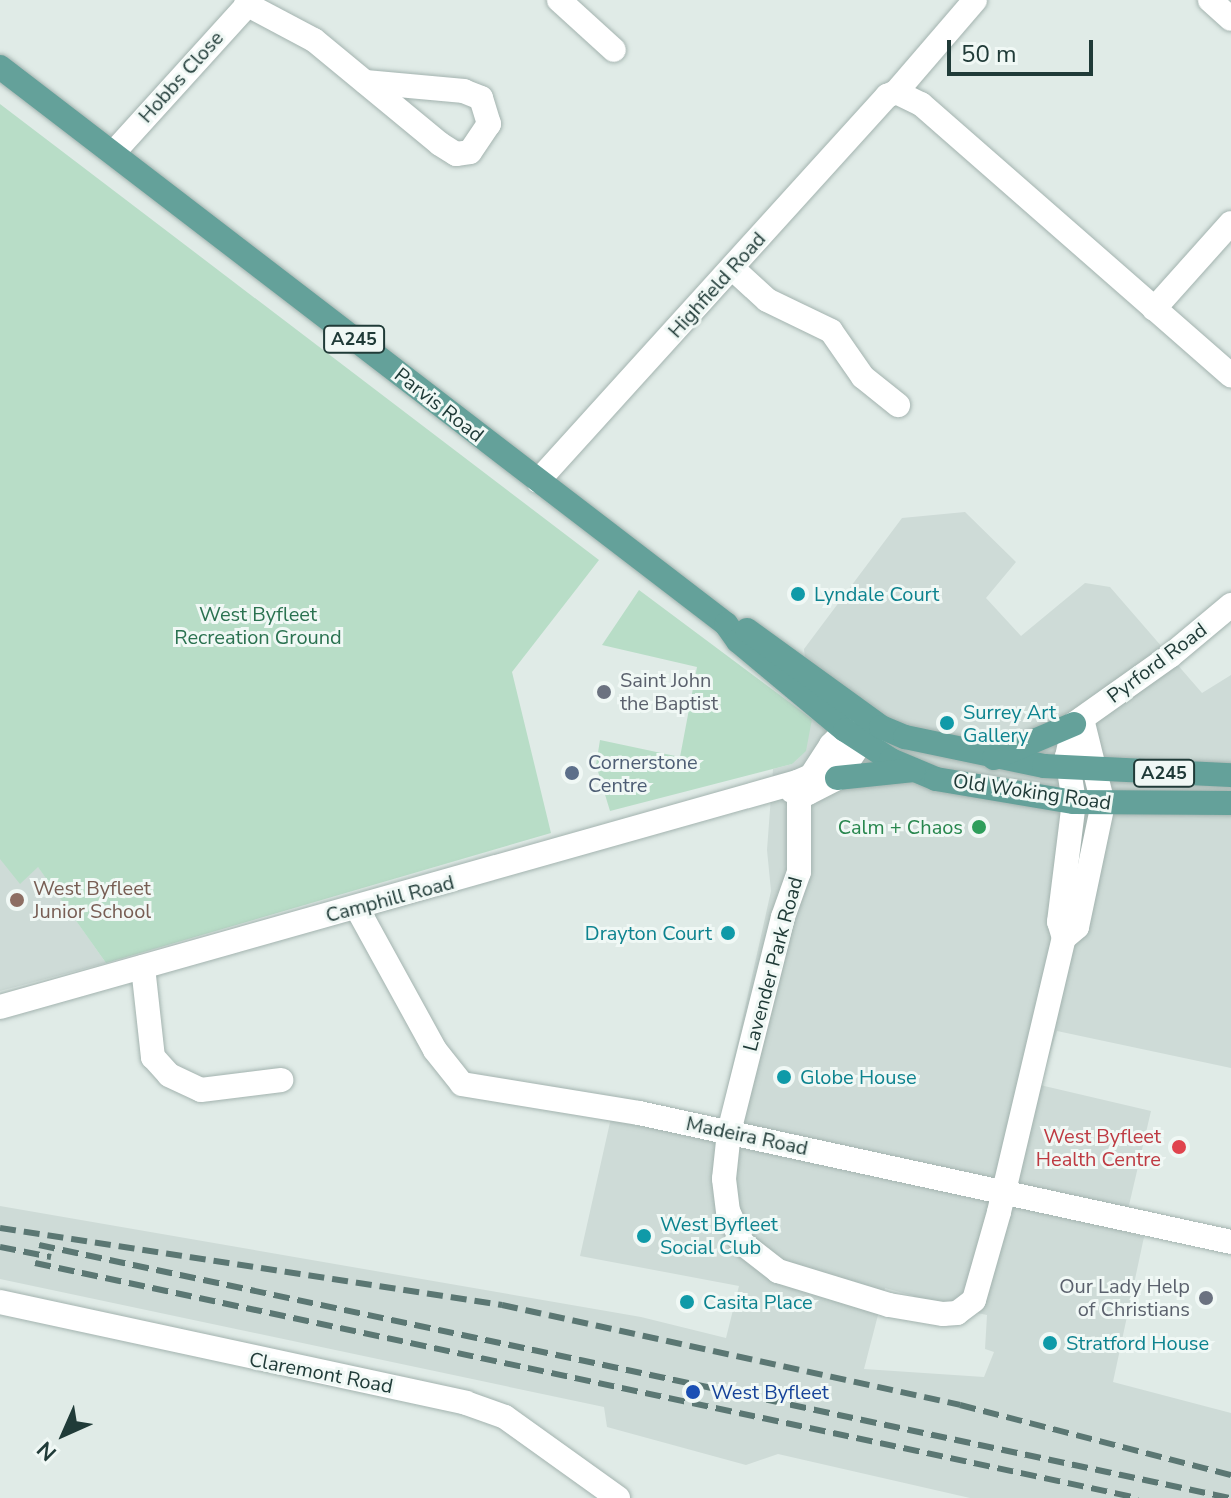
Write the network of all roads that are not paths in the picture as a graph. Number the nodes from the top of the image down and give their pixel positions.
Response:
1 (559, 0) edge
2 (975, 0) edge
3 (1210, 0) edge
4 (248, 1) edge
5 (1231, 19) edge
6 (614, 50) dead end
7 (0, 67) edge
8 (365, 82) junction
9 (896, 92) junction
10 (115, 151) junction
11 (1231, 223) edge
12 (732, 268) junction
13 (1154, 309) junction
14 (1231, 375) edge
15 (898, 405) dead end
16 (538, 481) junction
17 (1231, 605) edge
18 (1078, 722) junction
19 (862, 728) junction
20 (992, 759) junction
21 (1069, 768) junction
22 (914, 770) junction
23 (1097, 770) junction
24 (1231, 775) edge
25 (837, 778) junction
26 (789, 790) junction
27 (1074, 802) junction
28 (1231, 803) edge
29 (1103, 804) junction
30 (357, 908) junction
31 (1064, 938) junction
32 (143, 967) junction
33 (0, 1007) edge
34 (281, 1080) dead end
35 (729, 1132) junction
36 (1003, 1192) junction
37 (1231, 1242) edge
38 (0, 1302) edge
39 (618, 1498) edge

1 - 6 street
2 - 9 street, Highfield Road
3 - 5 street
4 - 8 street, Hobbs Close
4 - 10 street, Hobbs Close
7 - 10 main road, Parvis Road / A245
8 - 8 street, Hobbs Close
9 - 12 street, Highfield Road
9 - 13 street
10 - 16 main road, Parvis Road / A245
11 - 13 street
12 - 15 street
12 - 16 street, Highfield Road
13 - 14 street
16 - 19 main road, Parvis Road / A245
17 - 18 street, Pyrford Road
18 - 20 main road
18 - 21 street
18 - 23 street
19 - 20 main road, Old Woking Road / A245
19 - 22 main road, Old Woking Road / A245
19 - 25 street
19 - 26 street, Camphill Road
20 - 21 main road, Old Woking Road / A245
21 - 23 main road, Old Woking Road / A245
21 - 27 street
22 - 25 main road
22 - 27 main road, Old Woking Road / A245
23 - 24 main road, Old Woking Road / A245
23 - 29 street
25 - 26 street, Camphill Road
26 - 30 street, Camphill Road
26 - 35 street, Lavender Park Road
27 - 29 main road, Old Woking Road / A245
27 - 31 street
28 - 29 main road, Old Woking Road / A245
29 - 31 street
30 - 32 street, Camphill Road
30 - 35 street, Madeira Road
31 - 36 street
32 - 33 street, Camphill Road
32 - 34 street
35 - 36 street, Madeira Road
35 - 36 street, Lavender Park Road
36 - 37 street, Madeira Road
38 - 39 street, Claremont Road

